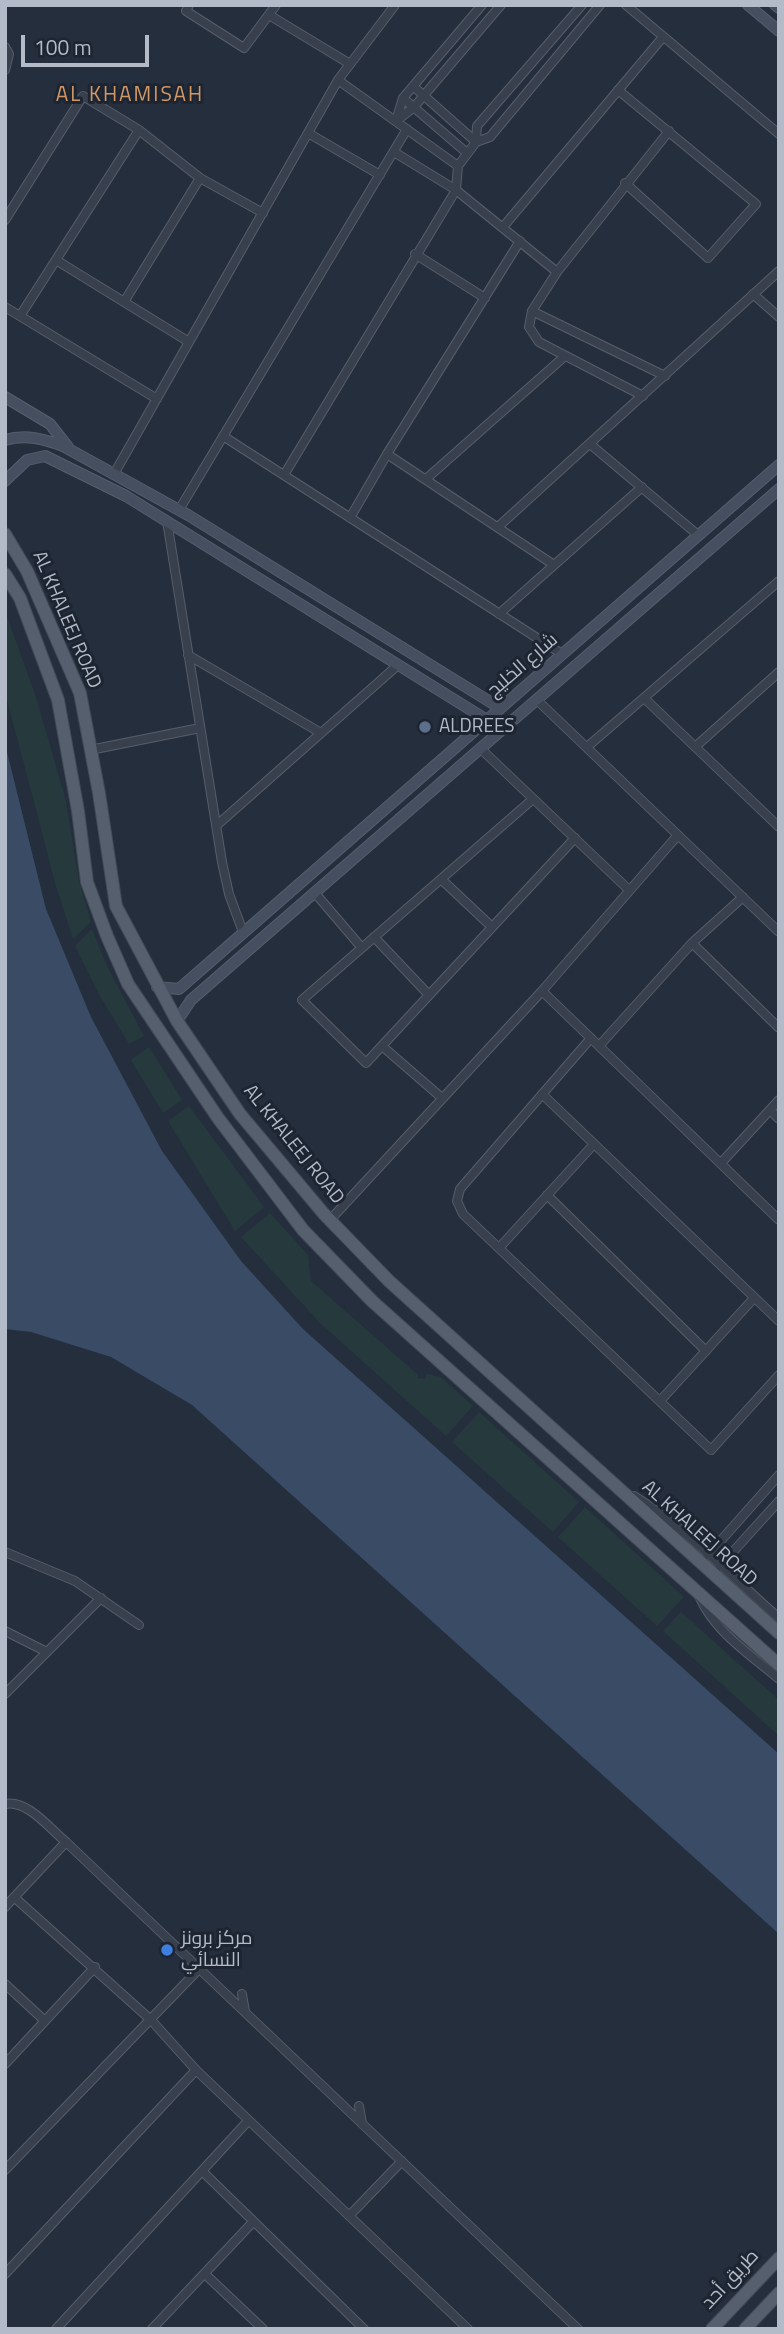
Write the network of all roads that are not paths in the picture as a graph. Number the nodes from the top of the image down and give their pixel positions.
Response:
1 (189, 5) edge
2 (276, 5) edge
3 (395, 5) edge
4 (482, 5) edge
5 (500, 5) edge
6 (582, 5) edge
7 (600, 5) edge
8 (626, 5) edge
9 (748, 5) edge
10 (269, 15) junction
11 (779, 31) edge
12 (663, 37) junction
13 (5, 47) edge
14 (350, 64) junction
15 (5, 70) edge
16 (338, 80) junction
17 (413, 86) junction
18 (618, 90) junction
19 (424, 96) junction
20 (403, 98) junction
21 (414, 107) junction
22 (396, 121) junction
23 (407, 129) junction
24 (139, 130) junction
25 (669, 131) junction
26 (309, 133) junction
27 (779, 134) edge
28 (476, 142) junction
29 (394, 152) junction
30 (467, 153) junction
31 (458, 166) junction
32 (380, 175) junction
33 (200, 178) junction
34 (625, 183) junction
35 (456, 190) junction
36 (262, 213) junction
37 (5, 220) edge
38 (503, 227) junction
39 (520, 242) junction
40 (415, 254) junction
41 (56, 260) junction
42 (779, 271) edge
43 (557, 272) junction
44 (753, 294) junction
45 (485, 298) junction
46 (124, 302) junction
47 (5, 307) edge
48 (531, 311) junction
49 (20, 316) junction
50 (779, 317) edge
51 (189, 342) junction
52 (565, 356) junction
53 (665, 376) junction
54 (643, 396) junction
55 (5, 397) edge
56 (157, 399) junction
57 (223, 436) junction
58 (5, 440) edge
59 (590, 444) junction
60 (70, 449) junction
61 (387, 454) junction
62 (779, 465) edge
63 (114, 474) junction
64 (284, 475) junction
65 (426, 479) junction
66 (5, 481) edge
67 (642, 487) junction
68 (779, 489) edge
69 (178, 510) junction
70 (350, 518) junction
71 (167, 521) junction
72 (499, 526) junction
73 (5, 534) edge
74 (698, 535) junction
75 (554, 565) junction
76 (5, 574) edge
77 (779, 581) edge
78 (499, 614) junction
79 (562, 654) junction
80 (188, 655) junction
81 (398, 665) junction
82 (779, 672) edge
83 (643, 698) junction
84 (537, 699) junction
85 (500, 708) junction
86 (487, 720) junction
87 (200, 728) junction
88 (321, 733) junction
89 (587, 747) junction
90 (695, 747) junction
91 (481, 749) junction
92 (90, 750) junction
93 (533, 799) junction
94 (216, 826) junction
95 (779, 827) edge
96 (678, 835) junction
97 (575, 838) junction
98 (442, 879) junction
99 (629, 890) junction
100 (315, 893) junction
101 (743, 897) junction
102 (492, 928) junction
103 (779, 932) edge
104 (243, 933) junction
105 (374, 937) junction
106 (692, 943) junction
107 (362, 948) junction
108 (157, 987) junction
109 (542, 991) junction
110 (429, 995) junction
111 (177, 1021) junction
112 (779, 1028) edge
113 (591, 1038) junction
114 (382, 1046) junction
115 (599, 1046) junction
116 (542, 1094) junction
117 (443, 1098) junction
118 (779, 1100) edge
119 (769, 1110) junction
120 (779, 1119) edge
121 (594, 1144) junction
122 (721, 1163) junction
123 (547, 1195) junction
124 (330, 1220) junction
125 (779, 1220) edge
126 (499, 1248) junction
127 (754, 1298) junction
128 (779, 1321) edge
129 (706, 1351) junction
130 (779, 1375) edge
131 (660, 1401) junction
132 (779, 1475) edge
133 (617, 1486) junction
134 (778, 1504) edge
135 (5, 1552) edge
136 (708, 1555) junction
137 (720, 1566) junction
138 (697, 1592) junction
139 (101, 1598) junction
140 (779, 1618) edge
141 (139, 1625) dead end
142 (5, 1631) edge
143 (779, 1633) edge
144 (47, 1652) junction
145 (779, 1665) edge
146 (779, 1679) edge
147 (5, 1694) edge
148 (5, 1804) edge
149 (66, 1842) junction
150 (14, 1897) junction
151 (5, 1907) edge
152 (95, 1967) junction
153 (199, 1969) junction
154 (5, 1984) edge
155 (242, 1994) dead end
156 (245, 2012) junction
157 (151, 2020) junction
158 (45, 2021) junction
159 (5, 2064) edge
160 (195, 2070) junction
161 (359, 2106) dead end
162 (248, 2121) junction
163 (362, 2124) junction
164 (402, 2161) junction
165 (5, 2171) edge
166 (202, 2171) junction
167 (349, 2216) junction
168 (253, 2222) junction
169 (779, 2258) edge
170 (5, 2274) edge
171 (205, 2274) junction
172 (779, 2293) edge
173 (56, 2329) edge
174 (152, 2329) edge
175 (263, 2329) edge
176 (364, 2329) edge
177 (468, 2329) edge
178 (578, 2329) edge
179 (712, 2329) edge
180 (746, 2329) edge

1 - 10 street
2 - 10 street
3 - 14 street
4 - 17 street
5 - 19 street
6 - 28 street
7 - 28 street
8 - 12 street
9 - 11 street
10 - 14 street
12 - 18 street
12 - 27 street
13 - 15 street
14 - 16 street
16 - 22 street
16 - 26 street
17 - 19 street
17 - 20 street
18 - 25 street
18 - 38 street
19 - 21 street
19 - 28 street
20 - 21 street
20 - 22 street
21 - 22 street
21 - 30 street
22 - 23 street
23 - 29 street
23 - 31 street
24 - 33 street
24 - 37 street
24 - 41 street
25 - 34 street
25 - 34 street
26 - 32 street
26 - 36 street
28 - 30 street
29 - 32 street
29 - 35 street
30 - 31 street
31 - 35 street
32 - 57 street
33 - 36 street
33 - 46 street
34 - 43 street
35 - 38 street
35 - 40 street
36 - 51 street
38 - 39 street
39 - 43 street
39 - 45 street
40 - 45 street
40 - 64 street
41 - 46 street
41 - 49 street
42 - 44 street
43 - 48 street
44 - 50 street
44 - 53 street
45 - 61 street
46 - 51 street
47 - 49 street
48 - 52 street
48 - 53 street
49 - 56 street
51 - 56 street
52 - 54 street
52 - 65 street
53 - 54 street
54 - 59 street
55 - 60 street
56 - 63 street
57 - 64 street
57 - 69 street
58 - 60 street
59 - 67 street
59 - 72 street
60 - 63 street
61 - 65 street
61 - 70 street
62 - 74 street, شارع الخليج
63 - 69 street
64 - 70 street
65 - 72 street
66 - 71 street
67 - 74 street
67 - 75 street
68 - 84 street
69 - 85 street
70 - 78 street
71 - 80 street
71 - 81 street
72 - 75 street
73 - 92 main road, AL KHALEEJ ROAD
74 - 79 street, شارع الخليج
75 - 78 street
76 - 138 main road, AL KHALEEJ ROAD
77 - 83 street
78 - 79 street
79 - 85 street, شارع الخليج
80 - 87 street
80 - 88 street
81 - 86 street
81 - 88 street
82 - 90 street
83 - 89 street
83 - 90 street
84 - 89 street
84 - 91 street
85 - 86 street, شارع الخليج
86 - 104 street, شارع الخليج
87 - 92 street
87 - 94 street
88 - 94 street
89 - 96 street
90 - 95 street
91 - 93 street
91 - 100 street
92 - 108 main road, AL KHALEEJ ROAD
93 - 97 street
93 - 98 street
94 - 104 street
96 - 99 street
96 - 101 street
97 - 99 street
97 - 102 street
98 - 102 street
98 - 105 street
99 - 109 street
100 - 107 street
100 - 111 street
101 - 103 street
101 - 106 street
102 - 110 street
104 - 108 street, شارع الخليج
105 - 107 street
105 - 110 street
106 - 112 street
106 - 115 street
107 - 114 street
108 - 111 main road, AL KHALEEJ ROAD
109 - 113 street
109 - 117 street
110 - 114 street
111 - 124 main road, AL KHALEEJ ROAD
113 - 115 street
113 - 116 street
114 - 117 street
115 - 122 street
116 - 121 street
116 - 126 street
117 - 124 street
118 - 119 street
119 - 120 street
119 - 122 street
121 - 123 street
121 - 127 street
122 - 125 street
123 - 126 street
123 - 129 street
124 - 133 main road, AL KHALEEJ ROAD
126 - 131 street
127 - 128 street
127 - 129 street
129 - 131 street
130 - 131 street
132 - 136 street
133 - 136 street
133 - 143 main road, AL KHALEEJ ROAD
134 - 137 street
135 - 139 street
136 - 137 street
137 - 140 street
138 - 145 main road, AL KHALEEJ ROAD
138 - 146 street
139 - 141 street
139 - 144 street
142 - 144 street
144 - 147 street
148 - 149 street
149 - 150 street
149 - 153 street
150 - 151 street
150 - 152 street
152 - 157 street
152 - 158 street
153 - 156 street
153 - 157 street
154 - 158 street
155 - 156 street
156 - 163 street
157 - 160 street
157 - 165 street
158 - 159 street
160 - 162 street
160 - 170 street
161 - 163 street
162 - 166 street
162 - 167 street
163 - 164 street
164 - 167 street
164 - 178 street
166 - 168 street
166 - 173 street
167 - 177 street
168 - 171 street
168 - 176 street
169 - 179 main road, طريق أحد
171 - 174 street
171 - 175 street
172 - 180 main road

